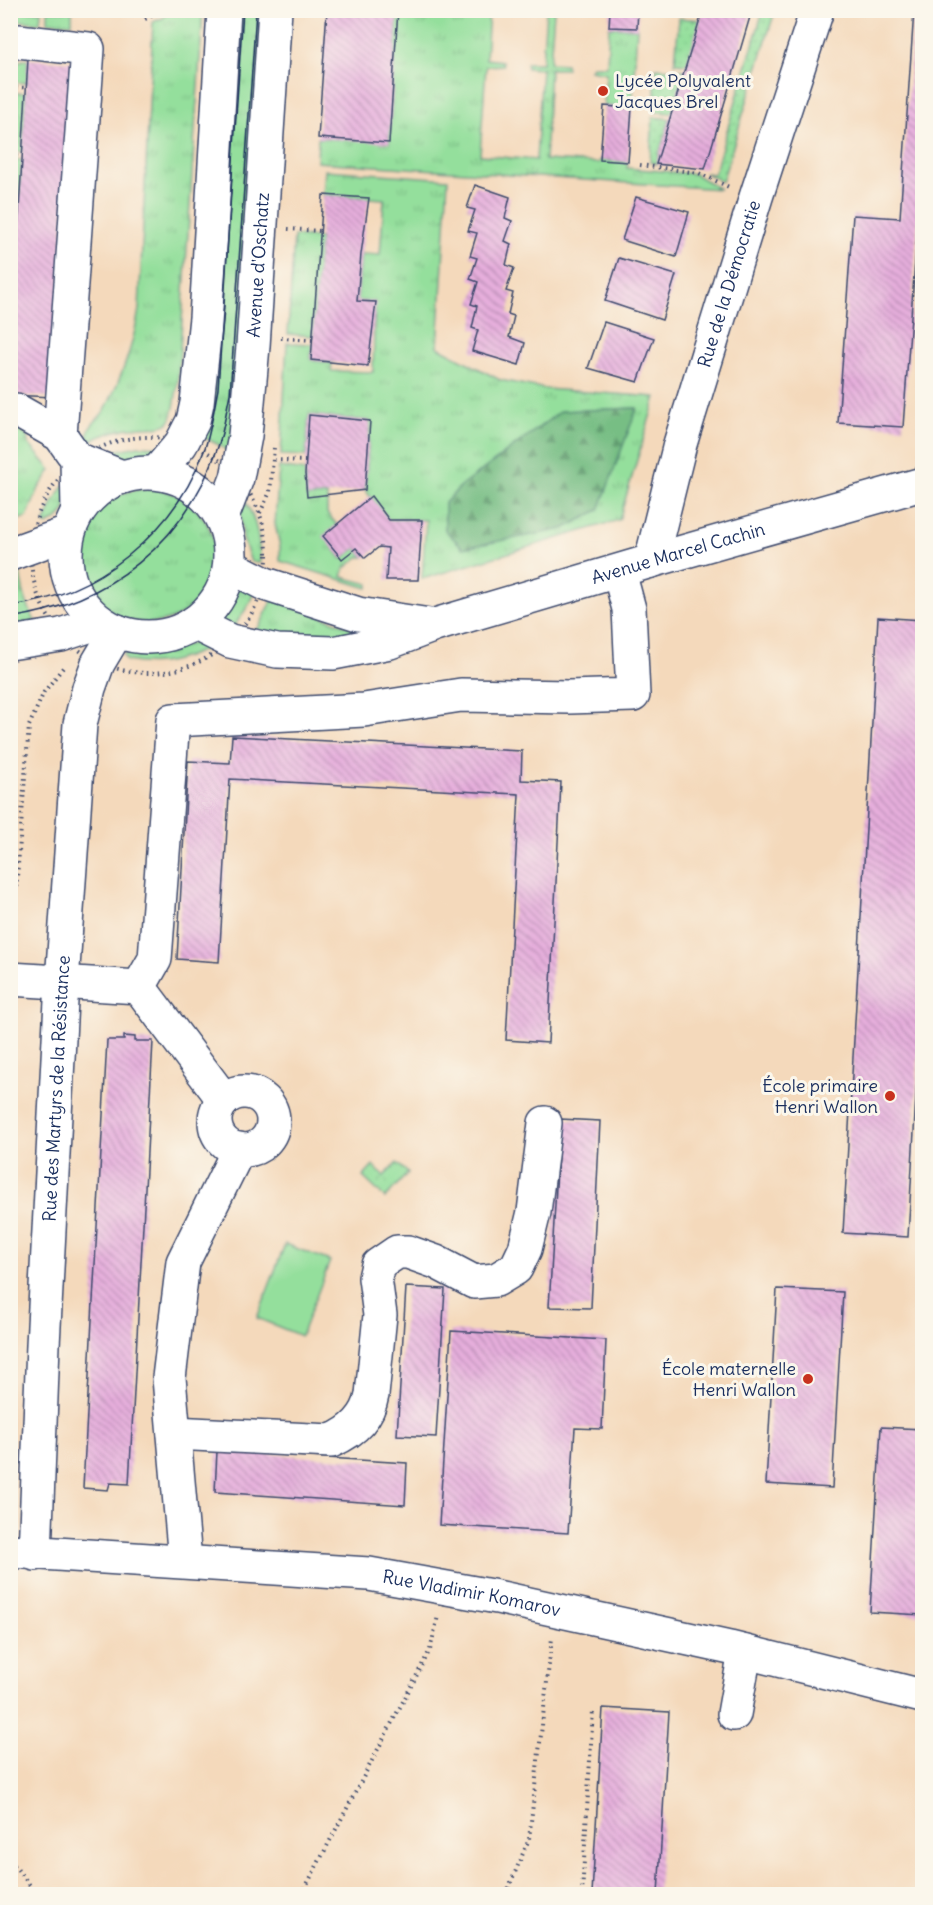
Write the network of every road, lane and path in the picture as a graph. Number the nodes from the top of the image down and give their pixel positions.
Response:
1 (164, 10) edge
2 (224, 10) edge
3 (274, 10) edge
4 (817, 10) edge
5 (145, 19) dead end
6 (10, 44) edge
7 (10, 87) edge
8 (26, 88) dead end
9 (10, 155) edge
10 (22, 155) dead end
11 (640, 165) dead end
12 (756, 197) junction
13 (10, 222) edge
14 (18, 222) dead end
15 (287, 228) dead end
16 (321, 231) dead end
17 (281, 338) dead end
18 (313, 340) dead end
19 (10, 410) edge
20 (181, 444) junction
21 (69, 447) junction
22 (273, 460) dead end
23 (306, 461) dead end
24 (158, 471) junction
25 (122, 477) junction
26 (237, 478) junction
27 (922, 484) edge
28 (222, 516) junction
29 (73, 522) junction
30 (22, 550) edge
31 (651, 561) junction
32 (230, 566) junction
33 (620, 572) junction
34 (265, 584) junction
35 (194, 624) junction
36 (435, 625) junction
37 (108, 626) junction
38 (230, 641) junction
39 (10, 643) edge
40 (77, 652) junction
41 (10, 959) edge
42 (10, 980) edge
43 (62, 982) junction
44 (139, 987) junction
45 (224, 1100) junction
46 (545, 1123) dead end
47 (240, 1149) junction
48 (174, 1433) junction
49 (23, 1552) edge
50 (184, 1561) junction
51 (439, 1610) dead end
52 (556, 1611) junction
53 (745, 1652) junction
54 (922, 1696) edge
55 (593, 1710) dead end
56 (734, 1714) dead end
57 (10, 1860) edge
58 (37, 1894) edge
59 (302, 1894) edge
60 (506, 1894) edge
61 (582, 1894) edge

1 - 5 path
2 - 20 street
3 - 26 street, Avenue d'Oschatz
4 - 12 street, Rue de la Démocratie
6 - 21 street
7 - 8 path
9 - 10 path
11 - 12 path
12 - 31 street, Rue de la Démocratie
13 - 14 path
15 - 16 path
17 - 18 path
19 - 21 street
20 - 21 path
20 - 24 street
20 - 26 path
21 - 25 street
21 - 29 street
21 - 30 path
22 - 23 path
24 - 25 street
24 - 28 street
25 - 29 street
26 - 28 street, Avenue d'Oschatz
26 - 34 path
27 - 31 street, Avenue Marcel Cachin
28 - 32 street
29 - 30 street
29 - 37 street
30 - 40 path
31 - 33 street, Avenue Marcel Cachin
32 - 34 street, Avenue Marcel Cachin
32 - 35 street
33 - 36 street, Avenue Marcel Cachin
33 - 44 street
34 - 36 street, Avenue Marcel Cachin
34 - 38 path
35 - 37 street
35 - 38 street, Avenue Marcel Cachin
36 - 38 street, Avenue Marcel Cachin
37 - 40 street
37 - 40 street, Rue des Martyrs de la Résistance
38 - 40 path
39 - 40 street
40 - 41 path
40 - 43 street, Rue des Martyrs de la Résistance
42 - 43 street
43 - 44 street
43 - 49 street, Rue des Martyrs de la Résistance
44 - 45 street
45 - 47 street
45 - 47 street
46 - 48 street
47 - 48 street
48 - 50 street
49 - 50 street, Rue Vladimir Komarov
50 - 52 street, Rue Vladimir Komarov
51 - 59 path
52 - 53 street, Rue Vladimir Komarov
52 - 60 path
53 - 54 street, Rue Vladimir Komarov
53 - 56 street
55 - 61 path
57 - 58 path

